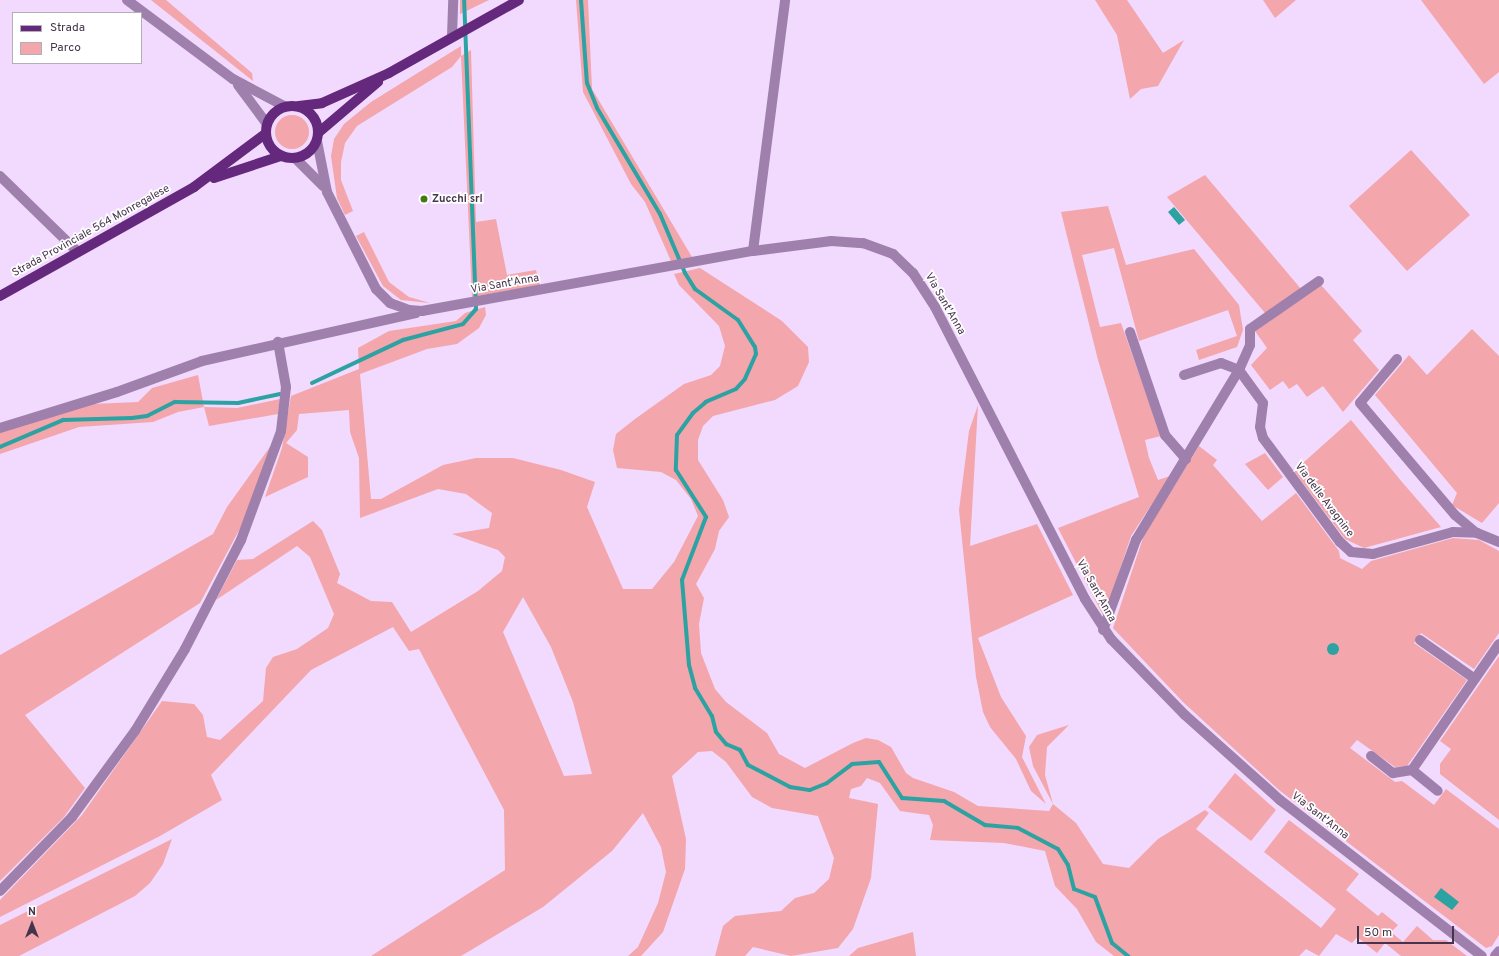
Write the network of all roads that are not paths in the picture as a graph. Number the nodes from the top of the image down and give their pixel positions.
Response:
1 (127, 0) edge
2 (454, 0) edge
3 (519, 0) edge
4 (785, 0) edge
5 (456, 34) junction
6 (389, 73) junction
7 (233, 79) junction
8 (284, 106) junction
9 (299, 106) junction
10 (266, 129) junction
11 (317, 137) junction
12 (281, 156) junction
13 (295, 158) junction
14 (0, 176) edge
15 (194, 187) junction
16 (328, 192) junction
17 (753, 251) junction
18 (78, 252) junction
19 (1320, 281) dead end
20 (0, 296) edge
21 (422, 311) junction
22 (1130, 332) dead end
23 (278, 342) junction
24 (1396, 359) dead end
25 (1239, 370) junction
26 (1184, 375) dead end
27 (0, 428) edge
28 (1186, 459) junction
29 (1477, 533) junction
30 (1499, 542) edge
31 (1103, 630) junction
32 (1420, 640) dead end
33 (1499, 644) edge
34 (1475, 679) junction
35 (1371, 756) dead end
36 (1412, 770) junction
37 (1438, 790) dead end
38 (0, 891) edge
39 (1499, 951) edge
40 (1482, 956) edge
41 (1495, 956) edge

1 - 7 street
2 - 5 street
3 - 5 main road
4 - 17 street
5 - 6 main road
6 - 9 main road
6 - 11 main road
7 - 8 street
7 - 10 street
8 - 9 main road
8 - 10 main road, Strada Provinciale 564 Monregalese
9 - 11 main road
10 - 12 main road
10 - 15 main road, Strada Provinciale 564 Monregalese
11 - 13 main road
11 - 16 street, Via Sant'Anna
12 - 13 main road, Strada Provinciale 564 Monregalese
12 - 15 main road, Strada Provinciale 564 Monregalese
13 - 16 street, Via Sant'Anna
14 - 18 street
15 - 18 main road, Strada Provinciale 564 Monregalese
16 - 21 street, Via Sant'Anna
17 - 21 street, Via Sant'Anna
17 - 31 street, Via Sant'Anna
18 - 20 main road, Strada Provinciale 564 Monregalese
19 - 25 street
21 - 23 street
22 - 28 street
23 - 27 street
23 - 38 street
24 - 29 street, Via delle Avagnine
25 - 26 street
25 - 28 street
25 - 29 street, Via delle Avagnine
28 - 31 street
29 - 30 street, Via delle Avagnine
31 - 40 street, Via Sant'Anna
32 - 34 street
33 - 34 street
34 - 36 street
35 - 36 street
36 - 37 street
39 - 41 street

